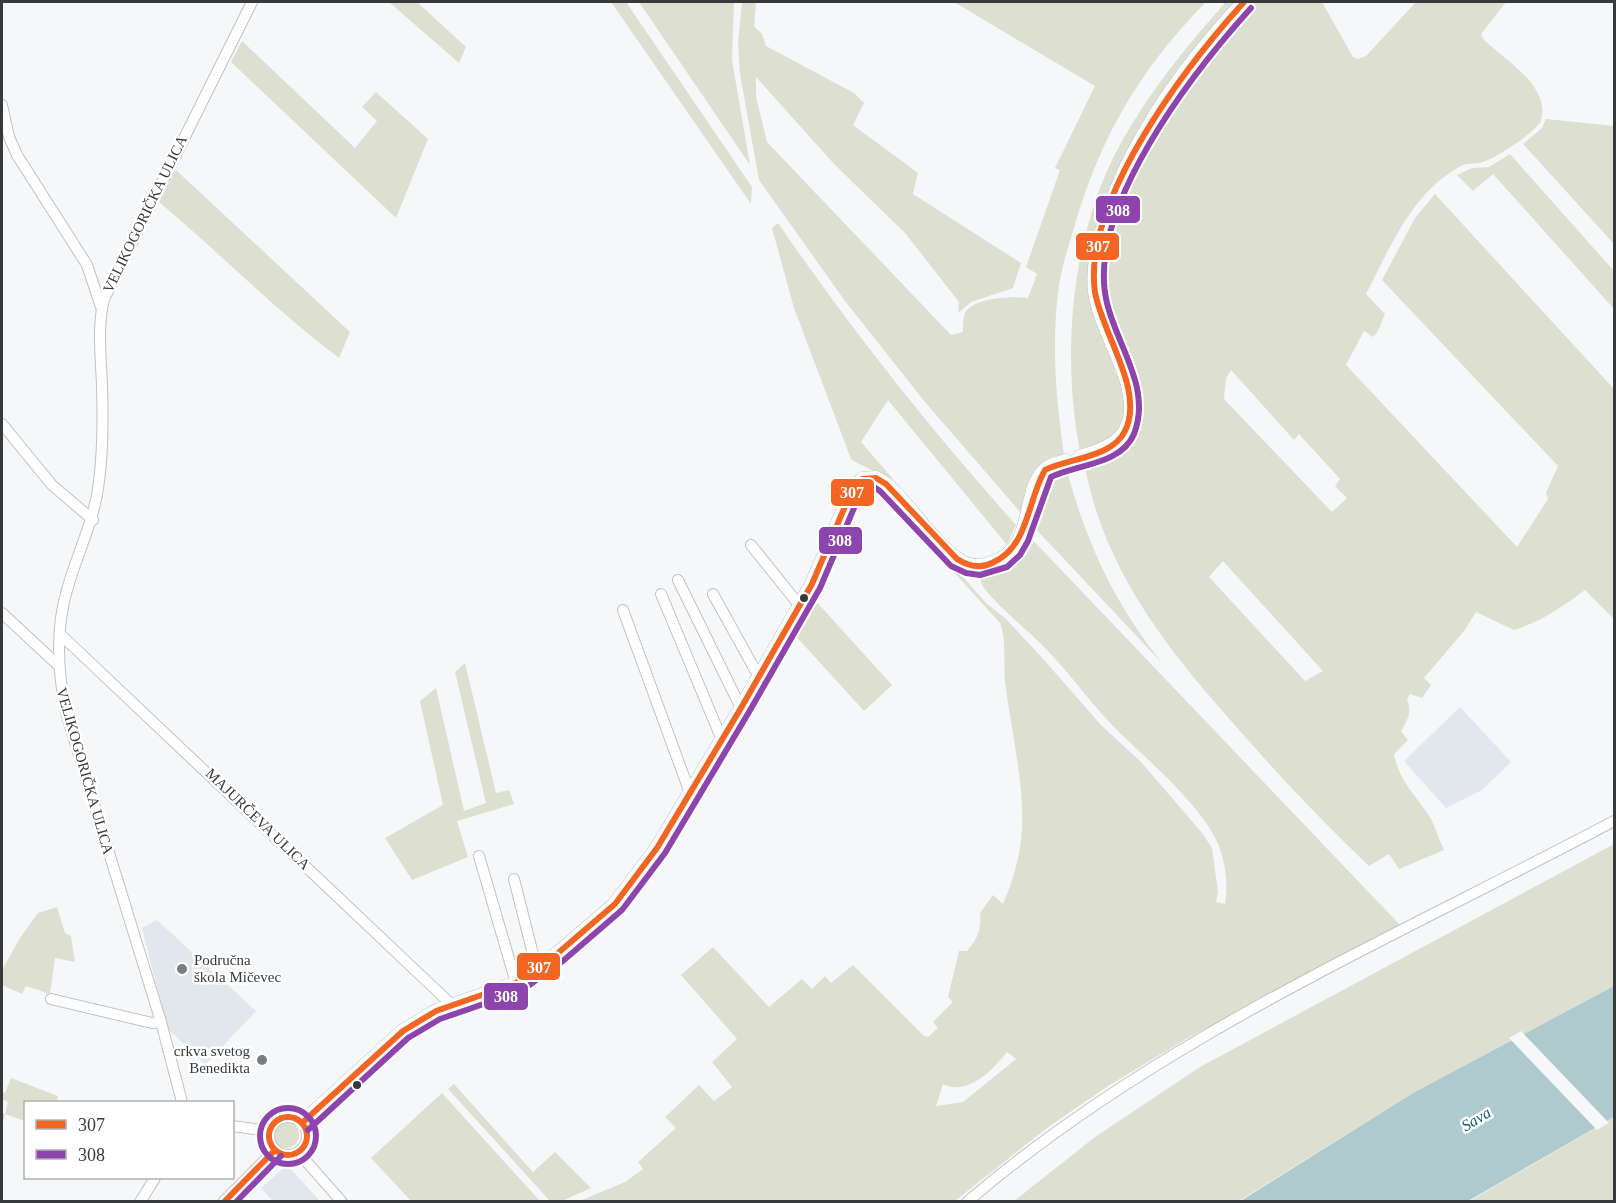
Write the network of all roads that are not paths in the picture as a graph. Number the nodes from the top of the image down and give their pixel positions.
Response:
1 (252, 2) edge
2 (1244, 2) edge
3 (2, 105) edge
4 (101, 309) junction
5 (2, 424) edge
6 (1080, 457) dead end
7 (1066, 461) dead end
8 (93, 520) junction
9 (751, 545) dead end
10 (678, 580) dead end
11 (661, 594) dead end
12 (713, 594) dead end
13 (800, 606) junction
14 (623, 610) dead end
15 (2, 613) edge
16 (60, 634) junction
17 (59, 666) junction
18 (759, 677) junction
19 (741, 708) junction
20 (722, 740) junction
21 (690, 794) junction
22 (1614, 821) edge
23 (478, 856) dead end
24 (514, 879) dead end
25 (537, 970) junction
26 (516, 983) junction
27 (51, 999) dead end
28 (453, 1006) junction
29 (161, 1022) junction
30 (182, 1101) edge
31 (302, 1123) junction
32 (234, 1126) edge
33 (269, 1131) junction
34 (275, 1149) junction
35 (298, 1152) junction
36 (154, 1179) edge
37 (140, 1202) edge
38 (223, 1202) edge
39 (342, 1202) edge
40 (967, 1202) edge

1 - 4 street, VELIKOGORIČKA ULICA
2 - 6 main road
3 - 4 street
4 - 8 street, VELIKOGORIČKA ULICA
5 - 8 street
7 - 13 main road
8 - 16 street, VELIKOGORIČKA ULICA
9 - 13 street
10 - 19 street
11 - 20 street
12 - 18 street
13 - 18 main road
14 - 21 street
15 - 17 street
16 - 17 street, VELIKOGORIČKA ULICA
16 - 28 street, MAJURČEVA ULICA
17 - 29 street, VELIKOGORIČKA ULICA
18 - 19 main road
19 - 20 main road
20 - 21 main road
21 - 25 main road
22 - 40 street
23 - 26 street
24 - 25 street
25 - 26 main road
26 - 28 main road
27 - 29 street
28 - 31 main road
29 - 30 street, VELIKOGORIČKA ULICA
31 - 33 street
31 - 35 street
32 - 33 street
33 - 34 street
34 - 35 street
34 - 38 street
35 - 39 street
36 - 37 street

